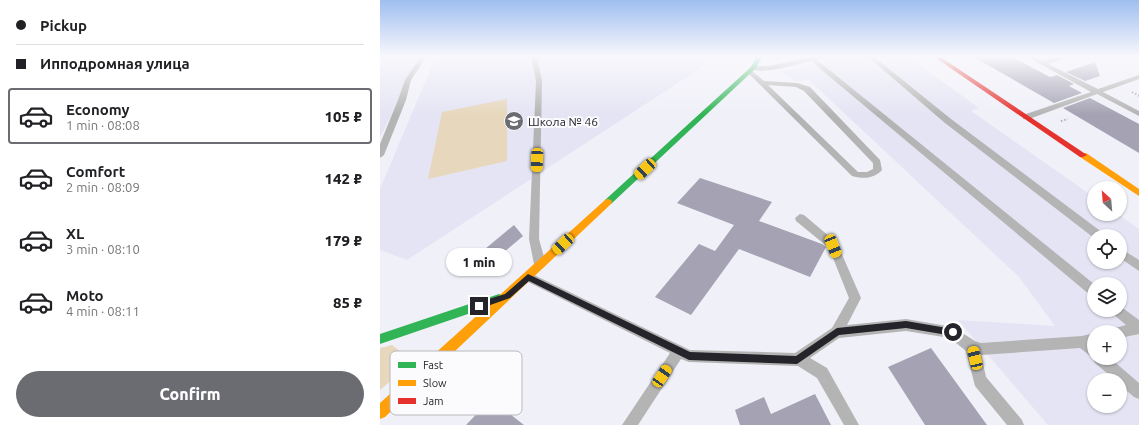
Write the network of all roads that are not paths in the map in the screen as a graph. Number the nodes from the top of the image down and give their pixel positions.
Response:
1 (411, 76) edge
2 (538, 76) edge
3 (746, 76) edge
4 (756, 76) edge
5 (834, 76) edge
6 (894, 76) edge
7 (965, 76) edge
8 (1067, 76) edge
9 (1139, 78) edge
10 (762, 83) junction
11 (1098, 92) junction
12 (1139, 114) edge
13 (1026, 117) junction
14 (380, 155) edge
15 (1139, 193) edge
16 (800, 218) dead end
17 (1090, 229) edge
18 (1127, 257) edge
19 (540, 266) junction
20 (1139, 266) edge
21 (528, 277) junction
22 (1087, 285) edge
23 (508, 296) junction
24 (1126, 317) edge
25 (1127, 331) edge
26 (837, 332) junction
27 (380, 339) edge
28 (1087, 340) edge
29 (972, 347) junction
30 (447, 351) edge
31 (679, 351) junction
32 (798, 359) junction
33 (1108, 365) edge
34 (1139, 392) edge
35 (390, 403) edge
36 (380, 412) edge
37 (629, 425) edge
38 (852, 425) edge
39 (1017, 425) edge

1 - 14 lane
2 - 19 lane
3 - 19 street
4 - 10 lane
5 - 22 lane
6 - 17 lane
7 - 13 street
8 - 11 lane
9 - 11 lane
10 - 10 lane
11 - 12 lane
11 - 13 lane
13 - 15 street
16 - 26 lane
18 - 20 lane
19 - 21 street
21 - 23 street
21 - 31 lane
23 - 27 street
23 - 30 street
24 - 25 lane
26 - 29 lane
26 - 32 lane
28 - 29 lane
29 - 39 lane
31 - 32 lane
31 - 37 lane
32 - 38 lane
33 - 34 lane
35 - 36 street

